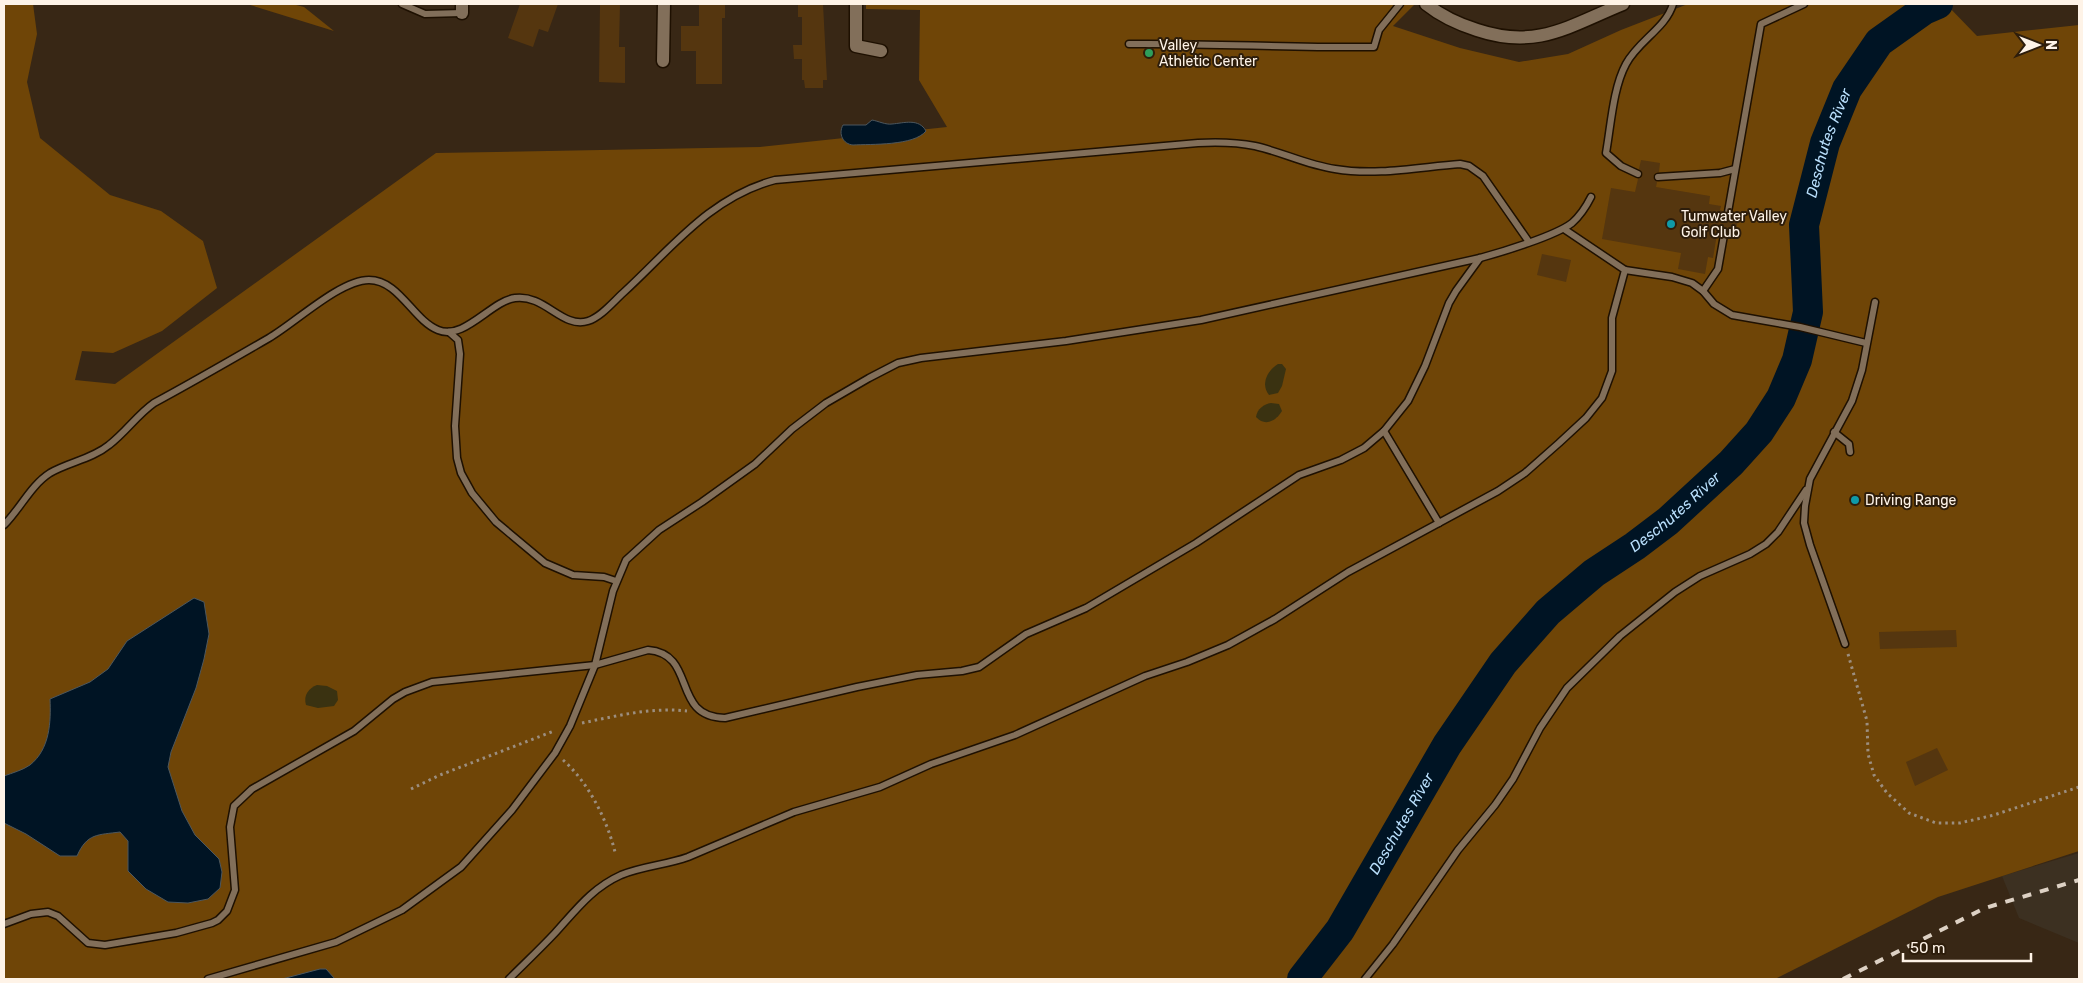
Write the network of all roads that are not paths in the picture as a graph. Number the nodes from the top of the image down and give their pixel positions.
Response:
1 (402, 4) edge
2 (664, 4) edge
3 (856, 4) edge
4 (1400, 4) edge
5 (1426, 4) edge
6 (1623, 4) edge
7 (1673, 4) edge
8 (1804, 4) edge
9 (462, 8) edge
10 (1129, 44) dead end
11 (881, 51) dead end
12 (663, 61) dead end
13 (1736, 169) junction
14 (1638, 174) dead end
15 (1658, 177) dead end
16 (1591, 198) dead end
17 (1728, 212) dead end
18 (1564, 229) junction
19 (1724, 235) dead end
20 (1529, 242) junction
21 (1480, 258) junction
22 (1625, 270) junction
23 (1704, 291) junction
24 (1875, 302) dead end
25 (449, 332) junction
26 (1866, 343) junction
27 (1384, 432) junction
28 (1834, 432) junction
29 (1850, 452) dead end
30 (1806, 490) junction
31 (1439, 523) junction
32 (4, 525) edge
33 (616, 581) junction
34 (1845, 644) road end
35 (595, 665) junction
36 (4, 924) edge
37 (208, 979) edge
38 (509, 979) edge
39 (1365, 979) edge

1 - 9 lane
2 - 12 street
3 - 11 street
4 - 10 lane
5 - 6 street
7 - 14 lane
8 - 13 lane
13 - 15 lane
13 - 17 lane
16 - 18 lane
18 - 20 lane
18 - 22 lane
19 - 23 lane
20 - 21 lane
20 - 25 lane
21 - 27 lane
21 - 33 lane
22 - 23 lane
22 - 31 lane
23 - 26 lane
24 - 26 lane
25 - 32 lane
25 - 33 lane
26 - 28 lane
27 - 31 lane
27 - 35 lane
28 - 29 lane
28 - 30 lane
30 - 34 lane
30 - 39 lane
31 - 38 lane
33 - 35 lane
35 - 36 lane
35 - 37 lane

